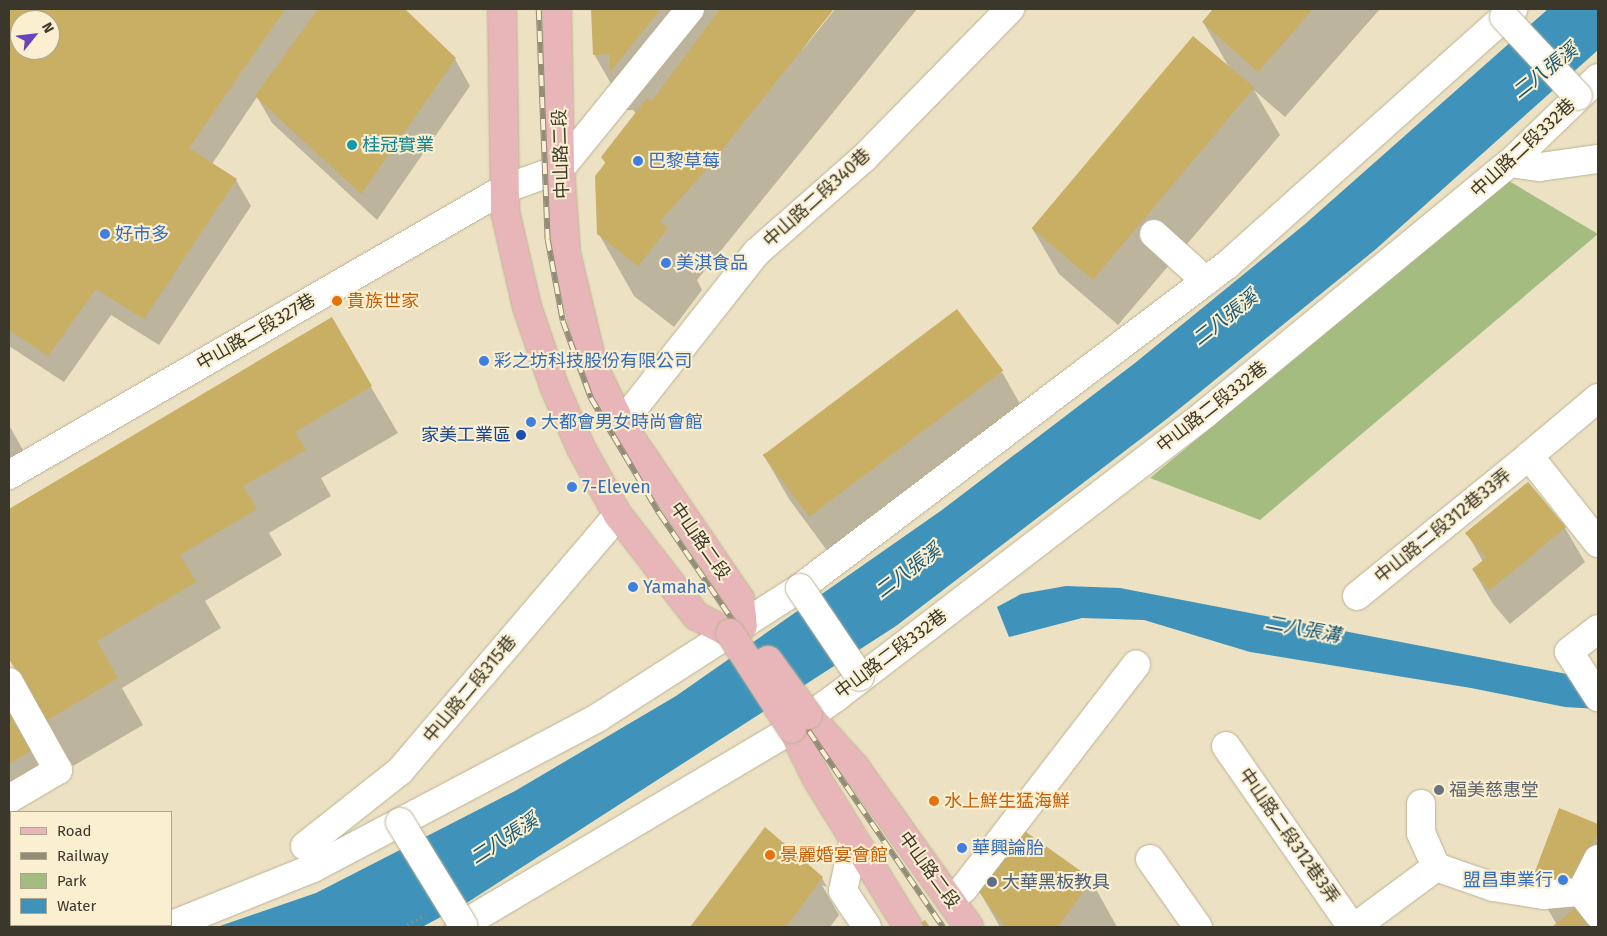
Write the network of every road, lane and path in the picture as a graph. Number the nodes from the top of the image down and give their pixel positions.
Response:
1 (502, 9) edge
2 (557, 9) edge
3 (690, 9) edge
4 (1010, 9) edge
5 (1508, 13) edge
6 (1598, 78) edge
7 (1578, 96) junction
8 (1598, 159) edge
9 (1510, 163) junction
10 (560, 169) junction
11 (504, 189) junction
12 (1154, 234) dead end
13 (1206, 281) junction
14 (1598, 398) edge
15 (621, 424) junction
16 (1529, 456) junction
17 (9, 475) edge
18 (618, 515) junction
19 (1598, 543) edge
20 (800, 588) junction
21 (1357, 596) dead end
22 (736, 629) junction
23 (1598, 629) edge
24 (1136, 665) dead end
25 (860, 677) junction
26 (9, 682) edge
27 (1598, 697) edge
28 (800, 722) junction
29 (1226, 746) dead end
30 (9, 799) edge
31 (1421, 804) dead end
32 (400, 822) junction
33 (854, 839) junction
34 (305, 846) dead end
35 (1150, 859) dead end
36 (1598, 859) edge
37 (1436, 866) junction
38 (1581, 892) junction
39 (951, 900) junction
40 (429, 913) dead end
41 (1598, 914) edge
42 (1367, 924) edge
43 (172, 925) edge
44 (461, 926) edge
45 (403, 927) edge
46 (868, 927) edge
47 (908, 927) edge
48 (969, 927) edge
49 (1198, 927) edge

1 - 11 main road
2 - 10 main road, 中山路二段
3 - 10 street
4 - 15 street, 中山路二段340巷
5 - 7 street, bridge
5 - 13 street
6 - 7 street, 中山路二段332巷
7 - 9 street, 中山路二段332巷
8 - 9 street
9 - 25 street, 中山路二段332巷
10 - 11 street, 中山路二段327巷
10 - 15 main road, 中山路二段
11 - 17 street, 中山路二段327巷
11 - 18 main road
12 - 13 street
13 - 20 street
14 - 16 street, 中山路二段312巷33弄
15 - 22 main road, 中山路二段
16 - 19 street
16 - 21 street, 中山路二段312巷33弄
18 - 22 main road
18 - 34 street, 中山路二段315巷
20 - 22 street
20 - 25 street, bridge
22 - 28 main road, 中山路二段, bridge
22 - 32 street
23 - 27 street
24 - 39 street
25 - 28 street, 中山路二段332巷
26 - 30 street
28 - 33 main road, 中山路二段
28 - 39 main road, 中山路二段
28 - 44 street, 中山路二段332巷
29 - 42 street, 中山路二段312巷3弄
31 - 37 street
32 - 43 street
32 - 44 street, bridge
33 - 46 street
33 - 47 main road, 中山路二段
35 - 49 street
36 - 38 street
37 - 38 street
37 - 42 street
38 - 41 street
39 - 48 main road, 中山路二段
40 - 45 path

